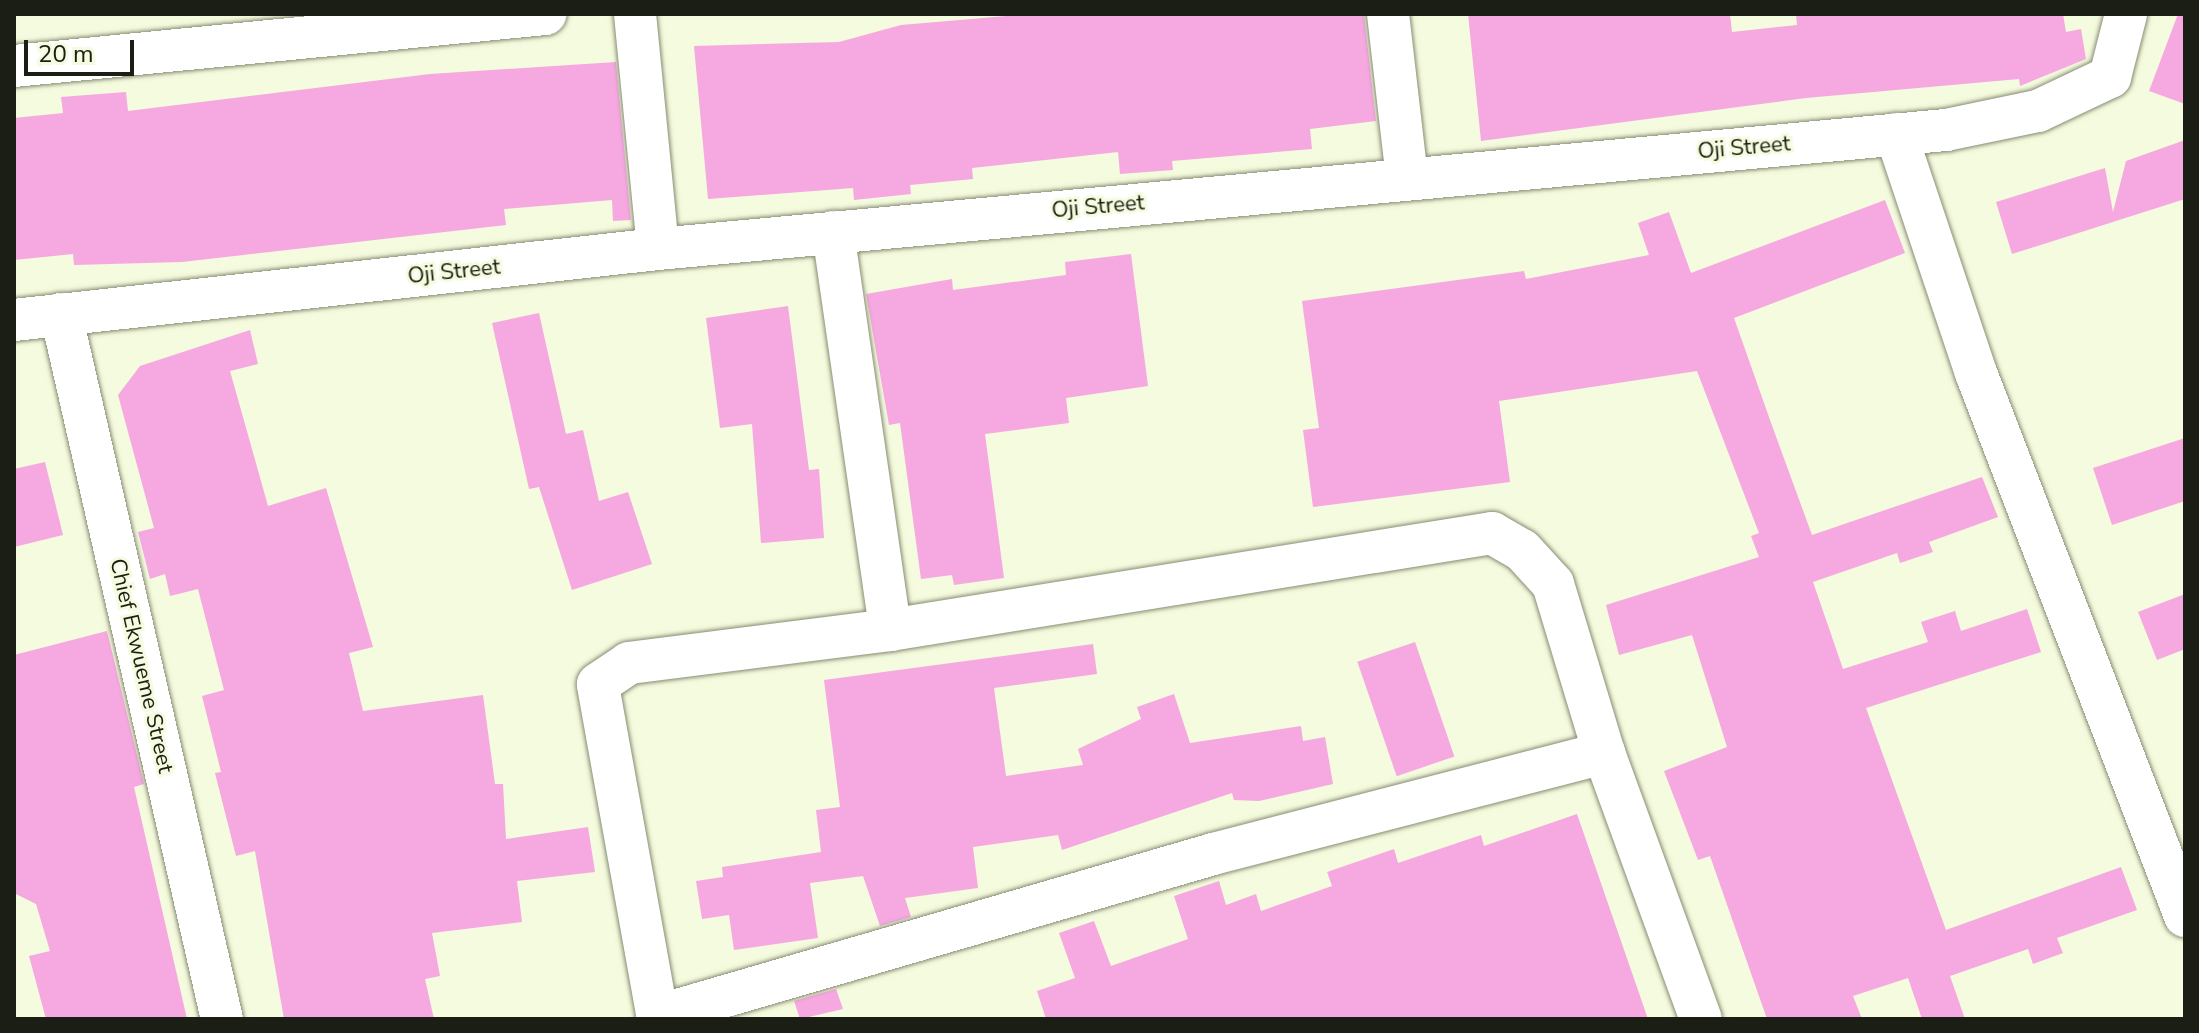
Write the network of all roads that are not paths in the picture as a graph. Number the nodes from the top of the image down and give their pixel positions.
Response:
1 (545, 14) edge
2 (635, 14) edge
3 (1388, 14) edge
4 (2126, 14) edge
5 (14, 66) edge
6 (1896, 134) junction
7 (1407, 178) junction
8 (833, 232) junction
9 (658, 249) junction
10 (61, 314) junction
11 (14, 320) edge
12 (890, 630) junction
13 (1604, 753) junction
14 (2185, 916) edge
15 (657, 1018) edge
16 (222, 1019) edge
17 (1701, 1019) edge

1 - 5 street
2 - 9 street
3 - 7 street
4 - 6 street, Oji Street
6 - 7 street, Oji Street
6 - 14 street
7 - 8 street, Oji Street
8 - 9 street, Oji Street
8 - 12 street
9 - 10 street, Oji Street
10 - 11 street, Oji Street
10 - 16 street, Chief Ekwueme Street
12 - 13 street
12 - 15 street
13 - 15 street
13 - 17 street

